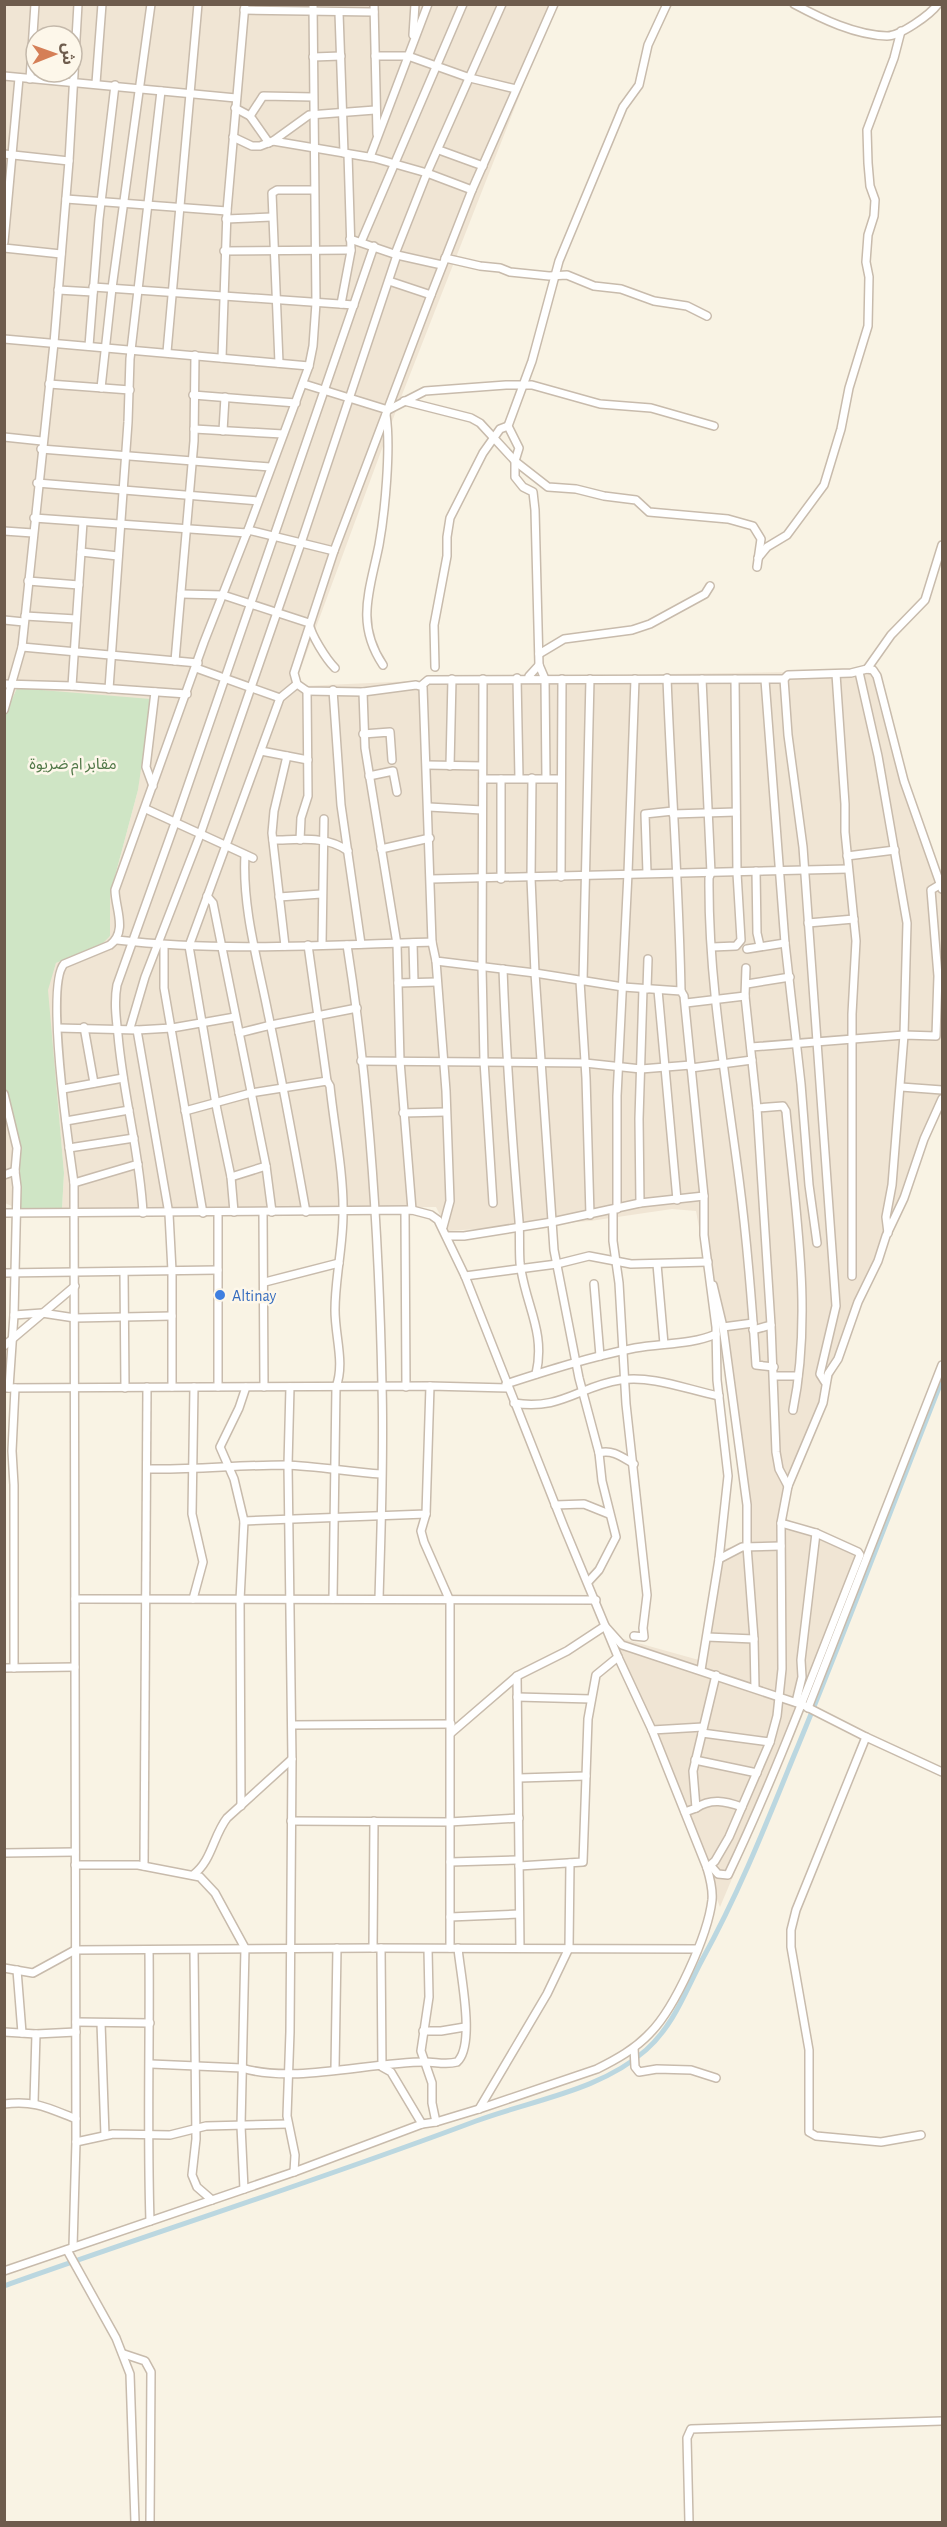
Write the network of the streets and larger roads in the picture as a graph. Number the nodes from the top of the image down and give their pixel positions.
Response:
1 (35, 4) edge
2 (78, 4) edge
3 (102, 4) edge
4 (152, 4) edge
5 (198, 4) edge
6 (415, 4) edge
7 (428, 4) edge
8 (463, 4) edge
9 (502, 4) edge
10 (554, 4) edge
11 (667, 4) edge
12 (794, 4) edge
13 (938, 4) edge
14 (244, 7) edge
15 (374, 8) edge
16 (313, 9) edge
17 (339, 13) junction
18 (34, 24) edge
19 (76, 24) edge
20 (901, 31) junction
21 (412, 44) junction
22 (341, 56) junction
23 (375, 56) junction
24 (408, 56) junction
25 (313, 57) junction
26 (437, 67) junction
27 (4, 76) edge
28 (19, 78) junction
29 (24, 78) edge
30 (470, 78) junction
31 (84, 82) edge
32 (96, 83) junction
33 (72, 84) edge
34 (115, 86) junction
35 (138, 89) junction
36 (516, 89) junction
37 (161, 91) junction
38 (190, 94) junction
39 (313, 97) junction
40 (236, 98) junction
41 (236, 108) junction
42 (375, 110) junction
43 (344, 112) junction
44 (313, 114) junction
45 (249, 116) junction
46 (233, 137) junction
47 (377, 139) junction
48 (271, 142) junction
49 (314, 149) junction
50 (439, 150) junction
51 (346, 153) junction
52 (4, 154) edge
53 (14, 155) junction
54 (370, 157) junction
55 (69, 161) junction
56 (395, 164) junction
57 (483, 166) junction
58 (428, 173) junction
59 (314, 190) junction
60 (472, 190) junction
61 (66, 199) junction
62 (101, 202) junction
63 (124, 204) junction
64 (147, 206) junction
65 (181, 208) junction
66 (227, 211) junction
67 (272, 217) junction
68 (226, 219) junction
69 (351, 239) junction
70 (4, 242) edge
71 (361, 242) junction
72 (374, 246) junction
73 (4, 248) edge
74 (351, 250) junction
75 (224, 251) junction
76 (274, 252) junction
77 (315, 252) junction
78 (61, 254) junction
79 (396, 254) junction
80 (444, 262) junction
81 (555, 276) junction
82 (389, 281) junction
83 (112, 288) junction
84 (138, 289) junction
85 (58, 290) junction
86 (93, 290) junction
87 (172, 292) junction
88 (431, 295) junction
89 (223, 297) junction
90 (275, 300) junction
91 (316, 303) junction
92 (341, 304) junction
93 (354, 305) junction
94 (707, 316) dead end
95 (4, 339) edge
96 (54, 343) junction
97 (89, 346) junction
98 (105, 347) junction
99 (131, 350) junction
100 (167, 352) junction
101 (195, 355) junction
102 (222, 358) junction
103 (279, 363) junction
104 (309, 366) junction
105 (49, 384) junction
106 (304, 384) junction
107 (522, 386) junction
108 (101, 388) junction
109 (130, 390) junction
110 (324, 390) junction
111 (193, 395) junction
112 (225, 398) junction
113 (349, 398) junction
114 (404, 401) junction
115 (296, 403) junction
116 (387, 412) junction
117 (508, 426) junction
118 (714, 426) dead end
119 (194, 429) junction
120 (223, 431) junction
121 (283, 434) junction
122 (4, 437) edge
123 (494, 438) junction
124 (41, 445) junction
125 (126, 457) junction
126 (515, 461) junction
127 (192, 462) junction
128 (270, 467) junction
129 (38, 483) junction
130 (123, 490) junction
131 (189, 496) junction
132 (258, 501) junction
133 (34, 518) junction
134 (83, 522) junction
135 (121, 525) junction
136 (186, 529) junction
137 (4, 531) edge
138 (248, 532) junction
139 (33, 533) junction
140 (275, 536) junction
141 (301, 543) junction
142 (942, 545) edge
143 (334, 551) junction
144 (81, 552) junction
145 (118, 556) junction
146 (758, 558) junction
147 (757, 567) dead end
148 (28, 580) junction
149 (79, 585) junction
150 (710, 586) dead end
151 (181, 594) junction
152 (223, 595) junction
153 (250, 604) junction
154 (277, 613) junction
155 (24, 619) junction
156 (76, 619) junction
157 (4, 620) edge
158 (309, 623) junction
159 (22, 647) junction
160 (74, 651) junction
161 (539, 654) junction
162 (111, 655) junction
163 (175, 661) junction
164 (197, 665) junction
165 (383, 665) dead end
166 (539, 665) junction
167 (435, 667) dead end
168 (334, 668) dead end
169 (867, 669) junction
170 (859, 672) junction
171 (836, 674) junction
172 (483, 678) junction
173 (517, 678) junction
174 (667, 678) junction
175 (224, 679) junction
176 (452, 679) junction
177 (532, 679) junction
178 (545, 679) junction
179 (562, 679) junction
180 (590, 679) junction
181 (635, 679) junction
182 (735, 679) junction
183 (784, 679) junction
184 (702, 680) junction
185 (765, 680) junction
186 (8, 684) edge
187 (297, 684) junction
188 (72, 686) junction
189 (422, 686) junction
190 (251, 688) junction
191 (109, 689) junction
192 (333, 690) junction
193 (307, 691) junction
194 (155, 692) junction
195 (363, 692) junction
196 (187, 694) junction
197 (280, 698) junction
198 (4, 710) edge
199 (363, 734) junction
200 (261, 751) junction
201 (287, 756) junction
202 (392, 759) dead end
203 (308, 760) junction
204 (427, 765) junction
205 (450, 765) junction
206 (482, 766) junction
207 (369, 776) junction
208 (519, 778) junction
209 (532, 778) junction
210 (546, 778) junction
211 (483, 779) junction
212 (501, 779) junction
213 (561, 779) junction
214 (153, 786) junction
215 (397, 792) dead end
216 (429, 807) junction
217 (146, 809) junction
218 (482, 810) junction
219 (673, 812) junction
220 (736, 812) junction
221 (708, 813) junction
222 (324, 819) dead end
223 (175, 823) junction
224 (200, 835) junction
225 (429, 838) junction
226 (273, 840) junction
227 (300, 840) junction
228 (322, 840) junction
229 (225, 846) junction
230 (381, 849) junction
231 (895, 850) junction
232 (348, 852) junction
233 (245, 855) junction
234 (847, 856) junction
235 (253, 858) dead end
236 (848, 869) junction
237 (780, 870) junction
238 (756, 871) junction
239 (804, 871) junction
240 (628, 873) junction
241 (647, 873) junction
242 (677, 873) junction
243 (711, 873) junction
244 (737, 873) junction
245 (587, 876) junction
246 (561, 877) junction
247 (531, 878) junction
248 (431, 879) junction
249 (481, 879) junction
250 (501, 879) junction
251 (941, 887) edge
252 (321, 894) junction
253 (207, 896) junction
254 (279, 897) junction
255 (854, 919) junction
256 (808, 923) junction
257 (117, 940) junction
258 (131, 941) junction
259 (432, 942) junction
260 (413, 943) junction
261 (161, 944) junction
262 (322, 944) junction
263 (361, 944) junction
264 (397, 944) junction
265 (785, 944) junction
266 (220, 945) junction
267 (308, 945) junction
268 (346, 945) junction
269 (189, 946) junction
270 (285, 946) junction
271 (760, 946) junction
272 (255, 947) junction
273 (712, 947) junction
274 (747, 949) dead end
275 (648, 959) dead end
276 (436, 961) junction
277 (482, 967) junction
278 (746, 968) dead end
279 (503, 969) junction
280 (535, 973) junction
281 (940, 976) edge
282 (790, 977) junction
283 (581, 981) junction
284 (414, 982) junction
285 (437, 982) junction
286 (398, 983) junction
287 (747, 984) junction
288 (623, 987) junction
289 (645, 989) junction
290 (658, 990) junction
291 (681, 991) junction
292 (745, 996) junction
293 (717, 998) junction
294 (686, 1003) junction
295 (357, 1008) junction
296 (316, 1016) junction
297 (235, 1017) junction
298 (202, 1023) junction
299 (271, 1024) junction
300 (84, 1027) junction
301 (58, 1028) junction
302 (117, 1028) junction
303 (172, 1028) junction
304 (134, 1029) junction
305 (239, 1033) junction
306 (904, 1035) junction
307 (853, 1038) junction
308 (816, 1042) junction
309 (796, 1045) junction
310 (751, 1047) junction
311 (361, 1060) junction
312 (443, 1060) junction
313 (752, 1060) junction
314 (400, 1061) junction
315 (484, 1061) junction
316 (507, 1061) junction
317 (541, 1063) junction
318 (585, 1064) junction
319 (724, 1065) junction
320 (691, 1066) junction
321 (618, 1068) junction
322 (664, 1068) junction
323 (641, 1069) junction
324 (123, 1078) junction
325 (327, 1081) junction
326 (94, 1083) junction
327 (284, 1087) junction
328 (901, 1087) junction
329 (63, 1089) junction
330 (942, 1090) edge
331 (251, 1093) junction
332 (4, 1094) edge
333 (942, 1099) edge
334 (216, 1101) junction
335 (757, 1108) junction
336 (129, 1110) junction
337 (185, 1111) junction
338 (446, 1112) junction
339 (403, 1113) junction
340 (66, 1120) junction
341 (4, 1132) edge
342 (134, 1138) junction
343 (16, 1143) junction
344 (69, 1148) junction
345 (138, 1164) junction
346 (266, 1166) junction
347 (15, 1171) junction
348 (4, 1175) edge
349 (231, 1177) junction
350 (74, 1183) junction
351 (704, 1196) junction
352 (676, 1200) junction
353 (493, 1203) dead end
354 (640, 1203) junction
355 (615, 1209) junction
356 (408, 1211) junction
357 (73, 1212) junction
358 (234, 1212) junction
359 (263, 1212) junction
360 (272, 1212) junction
361 (306, 1212) junction
362 (343, 1212) junction
363 (376, 1212) junction
364 (14, 1213) junction
365 (203, 1213) junction
366 (218, 1213) junction
367 (4, 1214) edge
368 (143, 1214) junction
369 (169, 1214) junction
370 (590, 1215) junction
371 (552, 1221) junction
372 (519, 1225) junction
373 (443, 1227) junction
374 (888, 1233) junction
375 (447, 1236) junction
376 (817, 1244) dead end
377 (616, 1261) junction
378 (708, 1262) junction
379 (339, 1263) junction
380 (557, 1264) junction
381 (657, 1264) junction
382 (521, 1268) junction
383 (218, 1270) junction
384 (172, 1271) junction
385 (74, 1272) junction
386 (124, 1272) junction
387 (4, 1273) edge
388 (13, 1273) junction
389 (710, 1274) junction
390 (465, 1276) junction
391 (852, 1276) dead end
392 (265, 1282) junction
393 (594, 1284) dead end
394 (75, 1286) junction
395 (42, 1313) junction
396 (14, 1315) junction
397 (172, 1316) junction
398 (75, 1317) junction
399 (124, 1317) junction
400 (771, 1325) junction
401 (723, 1327) junction
402 (753, 1327) junction
403 (716, 1334) junction
404 (12, 1337) junction
405 (663, 1344) junction
406 (4, 1346) edge
407 (622, 1351) junction
408 (600, 1356) junction
409 (576, 1361) junction
410 (942, 1365) edge
411 (774, 1367) junction
412 (536, 1374) junction
413 (774, 1376) junction
414 (798, 1376) junction
415 (624, 1380) junction
416 (825, 1382) junction
417 (430, 1386) junction
418 (507, 1386) junction
419 (75, 1387) junction
420 (147, 1387) junction
421 (172, 1387) junction
422 (194, 1387) junction
423 (264, 1387) junction
424 (290, 1387) junction
425 (336, 1387) junction
426 (382, 1387) junction
427 (405, 1387) junction
428 (9, 1388) edge
429 (125, 1388) junction
430 (218, 1388) junction
431 (246, 1388) junction
432 (583, 1393) junction
433 (719, 1396) junction
434 (514, 1403) junction
435 (793, 1410) dead end
436 (598, 1453) junction
437 (634, 1464) junction
438 (288, 1465) junction
439 (227, 1466) junction
440 (147, 1469) junction
441 (193, 1470) junction
442 (335, 1470) junction
443 (381, 1474) junction
444 (788, 1486) junction
445 (555, 1505) junction
446 (426, 1514) junction
447 (609, 1514) junction
448 (381, 1518) junction
449 (333, 1519) junction
450 (291, 1520) junction
451 (244, 1521) junction
452 (780, 1523) junction
453 (816, 1533) junction
454 (747, 1546) junction
455 (781, 1546) junction
456 (719, 1559) junction
457 (588, 1582) junction
458 (75, 1599) junction
459 (146, 1599) junction
460 (193, 1599) junction
461 (291, 1599) junction
462 (333, 1599) junction
463 (380, 1599) junction
464 (240, 1600) junction
465 (596, 1600) junction
466 (450, 1601) junction
467 (605, 1626) junction
468 (634, 1636) dead end
469 (707, 1637) junction
470 (754, 1639) junction
471 (618, 1658) junction
472 (75, 1667) junction
473 (4, 1668) edge
474 (14, 1668) junction
475 (701, 1670) junction
476 (716, 1675) junction
477 (517, 1676) junction
478 (755, 1688) junction
479 (517, 1697) junction
480 (781, 1697) junction
481 (591, 1699) junction
482 (802, 1705) junction
483 (451, 1724) junction
484 (292, 1725) junction
485 (652, 1730) junction
486 (703, 1730) junction
487 (451, 1733) junction
488 (866, 1737) junction
489 (770, 1742) junction
490 (292, 1759) junction
491 (695, 1760) junction
492 (942, 1772) edge
493 (757, 1773) junction
494 (586, 1776) junction
495 (519, 1778) junction
496 (241, 1806) junction
497 (742, 1807) junction
498 (696, 1808) junction
499 (685, 1812) junction
500 (519, 1818) junction
501 (291, 1821) junction
502 (374, 1821) junction
503 (449, 1822) junction
504 (4, 1852) edge
505 (75, 1852) junction
506 (450, 1862) junction
507 (518, 1863) junction
508 (570, 1863) junction
509 (75, 1865) junction
510 (144, 1866) junction
511 (709, 1867) junction
512 (193, 1875) junction
513 (519, 1914) junction
514 (450, 1917) junction
515 (245, 1948) junction
516 (290, 1948) junction
517 (337, 1948) junction
518 (377, 1948) junction
519 (428, 1948) junction
520 (454, 1948) junction
521 (520, 1948) junction
522 (568, 1948) junction
523 (75, 1950) junction
524 (149, 1950) junction
525 (194, 1950) junction
526 (697, 1950) junction
527 (4, 1968) edge
528 (17, 1970) junction
529 (76, 2022) junction
530 (101, 2023) junction
531 (150, 2024) junction
532 (465, 2026) junction
533 (423, 2031) junction
534 (4, 2032) edge
535 (76, 2032) junction
536 (22, 2033) junction
537 (36, 2034) junction
538 (634, 2048) junction
539 (424, 2062) junction
540 (150, 2064) junction
541 (196, 2067) junction
542 (382, 2067) junction
543 (242, 2068) junction
544 (335, 2069) junction
545 (289, 2073) junction
546 (716, 2078) dead end
547 (34, 2102) junction
548 (4, 2104) edge
549 (479, 2109) junction
550 (76, 2119) junction
551 (436, 2122) junction
552 (288, 2124) junction
553 (422, 2124) junction
554 (241, 2126) junction
555 (194, 2129) junction
556 (147, 2134) junction
557 (105, 2135) junction
558 (921, 2135) dead end
559 (76, 2142) junction
560 (294, 2172) junction
561 (244, 2189) junction
562 (212, 2200) junction
563 (150, 2221) junction
564 (70, 2248) junction
565 (4, 2271) edge
566 (124, 2354) junction
567 (942, 2421) edge
568 (135, 2523) edge
569 (150, 2523) edge
570 (689, 2523) edge

1 - 18 street
2 - 19 street
3 - 32 street
4 - 35 street
5 - 38 street
6 - 21 street
7 - 21 street
8 - 26 street
9 - 30 street
10 - 36 street
11 - 81 street
12 - 20 street
13 - 20 street
14 - 16 street
14 - 40 street
15 - 17 street
15 - 23 street
16 - 17 street
16 - 25 street
17 - 22 street
20 - 146 street
21 - 24 street
22 - 25 street
22 - 43 street
23 - 24 street
23 - 42 street
24 - 26 street
24 - 47 street
25 - 39 street
26 - 30 street
26 - 56 street
27 - 28 street
28 - 29 street
28 - 53 street
30 - 36 street
30 - 50 street
31 - 32 street
32 - 34 street
33 - 55 street
34 - 35 street
34 - 62 street
35 - 37 street
35 - 63 street
36 - 57 street
37 - 38 street
37 - 64 street
38 - 40 street
38 - 65 street
39 - 44 street
39 - 45 street
40 - 41 street
41 - 45 street
41 - 46 street
42 - 43 street
42 - 47 street
43 - 44 street
43 - 51 street
44 - 48 street
44 - 49 street
45 - 48 street
46 - 48 street
46 - 66 street
47 - 54 street
48 - 49 street
49 - 51 street
49 - 59 street
50 - 57 street
50 - 58 street
51 - 54 street
51 - 69 street
52 - 53 street
53 - 55 street
53 - 70 street
54 - 56 street
55 - 61 street
56 - 58 street
56 - 71 street
57 - 60 street
58 - 60 street
58 - 79 street
59 - 67 street
59 - 77 street
60 - 80 street
61 - 62 street
61 - 78 street
62 - 63 street
62 - 86 street
63 - 64 street
63 - 83 street
64 - 65 street
64 - 84 street
65 - 66 street
65 - 87 street
66 - 68 street
67 - 68 street
67 - 76 street
68 - 75 street
69 - 71 street
69 - 74 street
71 - 72 street
72 - 79 street
72 - 93 street
73 - 78 street
74 - 77 street
74 - 92 street
75 - 76 street
75 - 89 street
76 - 77 street
76 - 90 street
77 - 91 street
78 - 85 street
79 - 80 street
79 - 82 street
80 - 81 street
80 - 88 street
81 - 94 street
81 - 107 street
82 - 88 street
82 - 113 street
83 - 84 street
83 - 86 street
83 - 98 street
84 - 87 street
84 - 99 street
85 - 86 street
85 - 96 street
86 - 97 street
87 - 89 street
87 - 100 street
88 - 116 street
89 - 90 street
89 - 102 street
90 - 91 street
90 - 103 street
91 - 92 street
91 - 104 street
92 - 93 street
93 - 110 street
95 - 96 street
96 - 97 street
96 - 105 street
97 - 98 street
98 - 99 street
98 - 108 street
99 - 100 street
99 - 109 street
100 - 101 street
101 - 102 street
101 - 111 street
102 - 103 street
103 - 104 street
104 - 106 street
105 - 108 street
105 - 124 street
106 - 110 street
106 - 115 street
107 - 114 street
107 - 117 street
107 - 118 street
108 - 109 street
109 - 125 street
110 - 113 street
110 - 140 street
111 - 112 street
111 - 119 street
112 - 115 street
112 - 120 street
113 - 116 street
113 - 141 street
114 - 116 street
114 - 123 street
115 - 121 street
116 - 143 street
116 - 165 street
117 - 123 street
117 - 126 street
119 - 120 street
119 - 127 street
120 - 121 street
121 - 128 street
122 - 124 street
123 - 126 street
123 - 167 street
124 - 125 street
124 - 129 street
125 - 127 street
125 - 130 street
126 - 146 street
126 - 161 street
127 - 128 street
127 - 131 street
128 - 132 street
129 - 130 street
129 - 133 street
130 - 131 street
130 - 135 street
131 - 132 street
131 - 136 street
132 - 138 street
133 - 134 street
133 - 139 street
134 - 135 street
134 - 144 street
135 - 136 street
135 - 145 street
136 - 138 street
136 - 151 street
137 - 139 street
138 - 140 street
138 - 152 street
139 - 148 street
140 - 141 street
140 - 153 street
141 - 143 street
141 - 154 street
142 - 169 street
143 - 158 street
144 - 145 street
144 - 149 street
145 - 162 street
146 - 147 street
148 - 149 street
148 - 155 street
149 - 156 street
150 - 161 street
151 - 152 street
151 - 163 street
152 - 153 street
152 - 164 street
153 - 154 street
153 - 175 street
154 - 158 street
154 - 190 street
155 - 156 street
155 - 157 street
155 - 159 street
156 - 160 street
158 - 168 street
158 - 187 street
159 - 160 street
159 - 186 street
160 - 162 street
160 - 188 street
161 - 166 street
162 - 163 street
162 - 191 street
163 - 164 street
164 - 175 street
164 - 196 street
166 - 177 street
166 - 178 street
169 - 170 street
169 - 251 street
170 - 171 street
170 - 231 street
171 - 183 street
171 - 234 street
172 - 173 street
172 - 176 street
172 - 206 street
173 - 177 street
173 - 208 street
174 - 181 street
174 - 184 street
174 - 219 street
175 - 190 street
175 - 223 street
176 - 189 street
176 - 205 street
177 - 178 street
178 - 179 street
178 - 210 street
179 - 180 street
179 - 213 street
180 - 181 street
180 - 245 street
181 - 240 street
182 - 184 street
182 - 185 street
182 - 220 street
183 - 185 street
183 - 239 street
184 - 221 street
185 - 237 street
186 - 188 street
186 - 198 street
187 - 193 street
187 - 197 street
188 - 191 street
189 - 195 street
189 - 204 street
190 - 197 street
190 - 224 street
191 - 194 street
192 - 193 street
192 - 195 street
192 - 232 street
193 - 203 street
194 - 196 street
194 - 214 street
195 - 199 street
196 - 214 street
197 - 200 street
199 - 202 street
199 - 207 street
200 - 201 street
200 - 229 street
201 - 203 street
201 - 226 street
203 - 227 street
204 - 205 street
204 - 216 street
205 - 206 street
206 - 211 street
207 - 215 street
207 - 230 street
208 - 209 street
208 - 212 street
209 - 210 street
209 - 247 street
210 - 213 street
211 - 212 street
211 - 218 street
212 - 250 street
213 - 246 street
214 - 217 street
216 - 218 street
216 - 225 street
217 - 223 street
217 - 257 street
218 - 249 street
219 - 221 street
219 - 241 street
219 - 242 street
220 - 221 street
220 - 244 street
221 - 243 street
222 - 228 street
223 - 224 street
223 - 258 street
224 - 229 street
224 - 261 street
225 - 230 street
225 - 248 street
226 - 227 street
226 - 254 street
227 - 228 street
228 - 232 street
228 - 252 street
229 - 233 street
229 - 253 street
230 - 264 street
231 - 234 street
231 - 306 street
232 - 263 street
233 - 235 street
233 - 272 street
234 - 236 street
236 - 239 street
236 - 255 street
237 - 238 street
237 - 239 street
237 - 265 street
238 - 244 street
238 - 271 street
239 - 256 street
240 - 241 street
240 - 245 street
240 - 288 street
241 - 242 street
242 - 243 street
242 - 291 street
243 - 244 street
243 - 273 street
244 - 273 street
245 - 246 street
245 - 283 street
246 - 247 street
247 - 250 street
247 - 280 street
248 - 249 street
248 - 259 street
249 - 250 street
249 - 277 street
251 - 281 street
252 - 254 street
252 - 262 street
253 - 266 street
253 - 269 street
254 - 270 street
255 - 256 street
255 - 307 street
256 - 308 street
257 - 258 street
257 - 301 street
258 - 261 street
258 - 302 street
259 - 260 street
259 - 276 street
260 - 264 street
260 - 284 street
261 - 269 street
261 - 303 street
261 - 304 street
262 - 267 street
262 - 268 street
263 - 264 street
263 - 268 street
264 - 286 street
265 - 271 street
265 - 282 street
266 - 269 street
266 - 272 street
266 - 297 street
267 - 270 street
267 - 296 street
268 - 295 street
269 - 298 street
270 - 272 street
271 - 274 street
272 - 299 street
273 - 293 street
275 - 289 street
276 - 277 street
276 - 285 street
277 - 279 street
277 - 315 street
278 - 287 street
279 - 280 street
279 - 316 street
280 - 283 street
280 - 317 street
281 - 306 street
282 - 287 street
282 - 309 street
283 - 288 street
283 - 318 street
284 - 285 street
284 - 286 street
285 - 312 street
286 - 314 street
287 - 292 street
288 - 289 street
288 - 321 street
289 - 290 street
289 - 323 street
290 - 291 street
290 - 322 street
291 - 294 street
292 - 293 street
292 - 310 street
293 - 294 street
293 - 319 street
294 - 320 street
295 - 296 street
295 - 311 street
296 - 299 street
296 - 325 street
297 - 298 street
297 - 305 street
298 - 303 street
298 - 334 street
299 - 305 street
299 - 327 street
300 - 301 street
300 - 302 street
300 - 326 street
301 - 329 street
302 - 304 street
302 - 324 street
303 - 304 street
303 - 337 street
304 - 369 street
305 - 331 street
306 - 307 street
306 - 328 street
307 - 308 street
307 - 391 street
308 - 309 street
308 - 416 street
309 - 310 street
309 - 376 street
310 - 313 street
311 - 314 street
311 - 363 street
312 - 314 street
312 - 315 street
312 - 338 street
313 - 319 street
313 - 335 street
314 - 339 street
315 - 316 street
315 - 353 street
316 - 317 street
316 - 372 street
317 - 318 street
317 - 371 street
318 - 321 street
318 - 370 street
319 - 320 street
319 - 402 street
320 - 322 street
320 - 351 street
321 - 323 street
321 - 355 street
322 - 323 street
322 - 352 street
323 - 354 street
324 - 326 street
324 - 336 street
325 - 327 street
325 - 362 street
326 - 329 street
327 - 331 street
327 - 361 street
328 - 330 street
328 - 374 street
329 - 340 street
331 - 334 street
331 - 346 street
332 - 343 street
333 - 374 street
334 - 337 street
334 - 349 street
335 - 400 street
335 - 414 street
336 - 340 street
336 - 342 street
337 - 365 street
338 - 339 street
338 - 373 street
339 - 356 street
340 - 344 street
341 - 343 street
342 - 344 street
342 - 345 street
343 - 347 street
344 - 350 street
345 - 350 street
345 - 368 street
346 - 349 street
346 - 360 street
347 - 348 street
347 - 364 street
349 - 358 street
350 - 357 street
351 - 352 street
351 - 378 street
352 - 354 street
354 - 355 street
355 - 370 street
355 - 377 street
356 - 363 street
356 - 373 street
356 - 427 street
357 - 364 street
357 - 368 street
357 - 385 street
358 - 359 street
358 - 366 street
359 - 360 street
359 - 392 street
360 - 361 street
361 - 362 street
362 - 363 street
362 - 379 street
363 - 426 street
364 - 367 street
364 - 388 street
365 - 366 street
365 - 369 street
366 - 383 street
368 - 369 street
369 - 384 street
370 - 371 street
371 - 372 street
371 - 380 street
372 - 375 street
372 - 382 street
373 - 375 street
374 - 416 street
375 - 390 street
377 - 380 street
377 - 381 street
377 - 407 street
378 - 381 street
378 - 389 street
379 - 392 street
379 - 425 street
380 - 382 street
380 - 409 street
381 - 405 street
382 - 390 street
382 - 412 street
383 - 384 street
383 - 430 street
384 - 386 street
384 - 397 street
385 - 386 street
385 - 388 street
385 - 394 street
386 - 399 street
387 - 388 street
388 - 396 street
389 - 401 street
389 - 403 street
390 - 418 street
392 - 423 street
393 - 408 street
394 - 395 street
394 - 398 street
395 - 396 street
395 - 398 street
395 - 404 street
396 - 404 street
397 - 399 street
397 - 421 street
398 - 399 street
398 - 419 street
399 - 429 street
400 - 402 street
400 - 411 street
401 - 402 street
401 - 454 street
402 - 411 street
403 - 405 street
403 - 433 street
404 - 406 street
404 - 428 street
405 - 407 street
407 - 408 street
407 - 415 street
408 - 409 street
409 - 412 street
409 - 432 street
410 - 482 street
411 - 413 street
412 - 418 street
413 - 414 street
413 - 444 street
414 - 435 street
415 - 432 street
415 - 433 street
415 - 437 street
416 - 444 street
417 - 418 street
417 - 427 street
417 - 446 street
418 - 434 street
419 - 428 street
419 - 429 street
419 - 458 street
420 - 421 street
420 - 429 street
420 - 440 street
421 - 422 street
422 - 430 street
422 - 441 street
423 - 424 street
423 - 431 street
424 - 425 street
424 - 438 street
425 - 426 street
425 - 442 street
426 - 427 street
426 - 443 street
428 - 474 street
430 - 431 street
431 - 439 street
432 - 434 street
432 - 436 street
433 - 456 street
434 - 445 street
436 - 437 street
436 - 447 street
437 - 468 street
438 - 439 street
438 - 442 street
438 - 450 street
439 - 441 street
439 - 451 street
440 - 441 street
440 - 459 street
441 - 460 street
442 - 443 street
442 - 449 street
443 - 448 street
444 - 452 street
445 - 447 street
445 - 457 street
446 - 448 street
446 - 466 street
447 - 457 street
448 - 449 street
448 - 463 street
449 - 450 street
449 - 462 street
450 - 451 street
450 - 461 street
451 - 464 street
452 - 453 street
452 - 455 street
453 - 482 street
453 - 482 street
454 - 455 street
454 - 456 street
454 - 470 street
455 - 480 street
456 - 469 street
457 - 465 street
458 - 459 street
458 - 472 street
459 - 460 street
459 - 510 street
460 - 464 street
461 - 462 street
461 - 464 street
461 - 484 street
462 - 463 street
463 - 466 street
464 - 496 street
465 - 466 street
465 - 467 street
466 - 483 street
467 - 471 street
467 - 475 street
467 - 477 street
469 - 470 street
469 - 475 street
470 - 478 street
471 - 481 street
471 - 485 street
472 - 474 street
472 - 505 street
473 - 474 street
475 - 476 street
476 - 478 street
476 - 486 street
477 - 479 street
477 - 487 street
478 - 480 street
479 - 481 street
479 - 495 street
480 - 482 street
480 - 489 street
481 - 494 street
482 - 488 street
482 - 511 street
483 - 484 street
483 - 487 street
484 - 490 street
485 - 486 street
485 - 499 street
486 - 489 street
486 - 491 street
487 - 503 street
488 - 492 street
488 - 558 street
489 - 493 street
490 - 496 street
490 - 501 street
491 - 493 street
491 - 498 street
493 - 497 street
494 - 495 street
494 - 508 street
495 - 500 street
496 - 512 street
497 - 498 street
497 - 511 street
498 - 499 street
499 - 511 street
500 - 503 street
500 - 507 street
501 - 502 street
501 - 516 street
502 - 503 street
502 - 518 street
503 - 506 street
504 - 505 street
505 - 509 street
506 - 507 street
506 - 514 street
507 - 508 street
507 - 513 street
508 - 522 street
509 - 510 street
509 - 523 street
510 - 512 street
511 - 526 street
512 - 515 street
513 - 514 street
513 - 521 street
514 - 520 street
515 - 516 street
515 - 525 street
515 - 543 street
516 - 517 street
516 - 545 street
517 - 518 street
517 - 544 street
518 - 519 street
518 - 542 street
519 - 520 street
519 - 533 street
520 - 521 street
520 - 532 street
521 - 522 street
522 - 526 street
522 - 549 street
523 - 524 street
523 - 528 street
523 - 529 street
524 - 525 street
524 - 531 street
525 - 541 street
526 - 538 street
527 - 528 street
528 - 536 street
529 - 530 street
529 - 535 street
530 - 531 street
530 - 557 street
531 - 540 street
532 - 533 street
532 - 539 street
533 - 539 street
534 - 536 street
535 - 537 street
535 - 550 street
536 - 537 street
537 - 547 street
538 - 546 street
538 - 549 street
539 - 542 street
539 - 551 street
540 - 541 street
540 - 556 street
541 - 543 street
541 - 555 street
542 - 544 street
542 - 553 street
543 - 545 street
543 - 554 street
544 - 545 street
545 - 552 street
547 - 548 street
547 - 550 street
549 - 551 street
550 - 559 street
551 - 553 street
552 - 554 street
552 - 560 street
553 - 560 street
554 - 555 street
554 - 561 street
555 - 556 street
555 - 562 street
556 - 557 street
556 - 563 street
557 - 559 street
559 - 564 street
560 - 561 street
561 - 562 street
562 - 563 street
563 - 564 street
564 - 565 street
564 - 566 street
566 - 568 street
566 - 569 street
567 - 570 street

